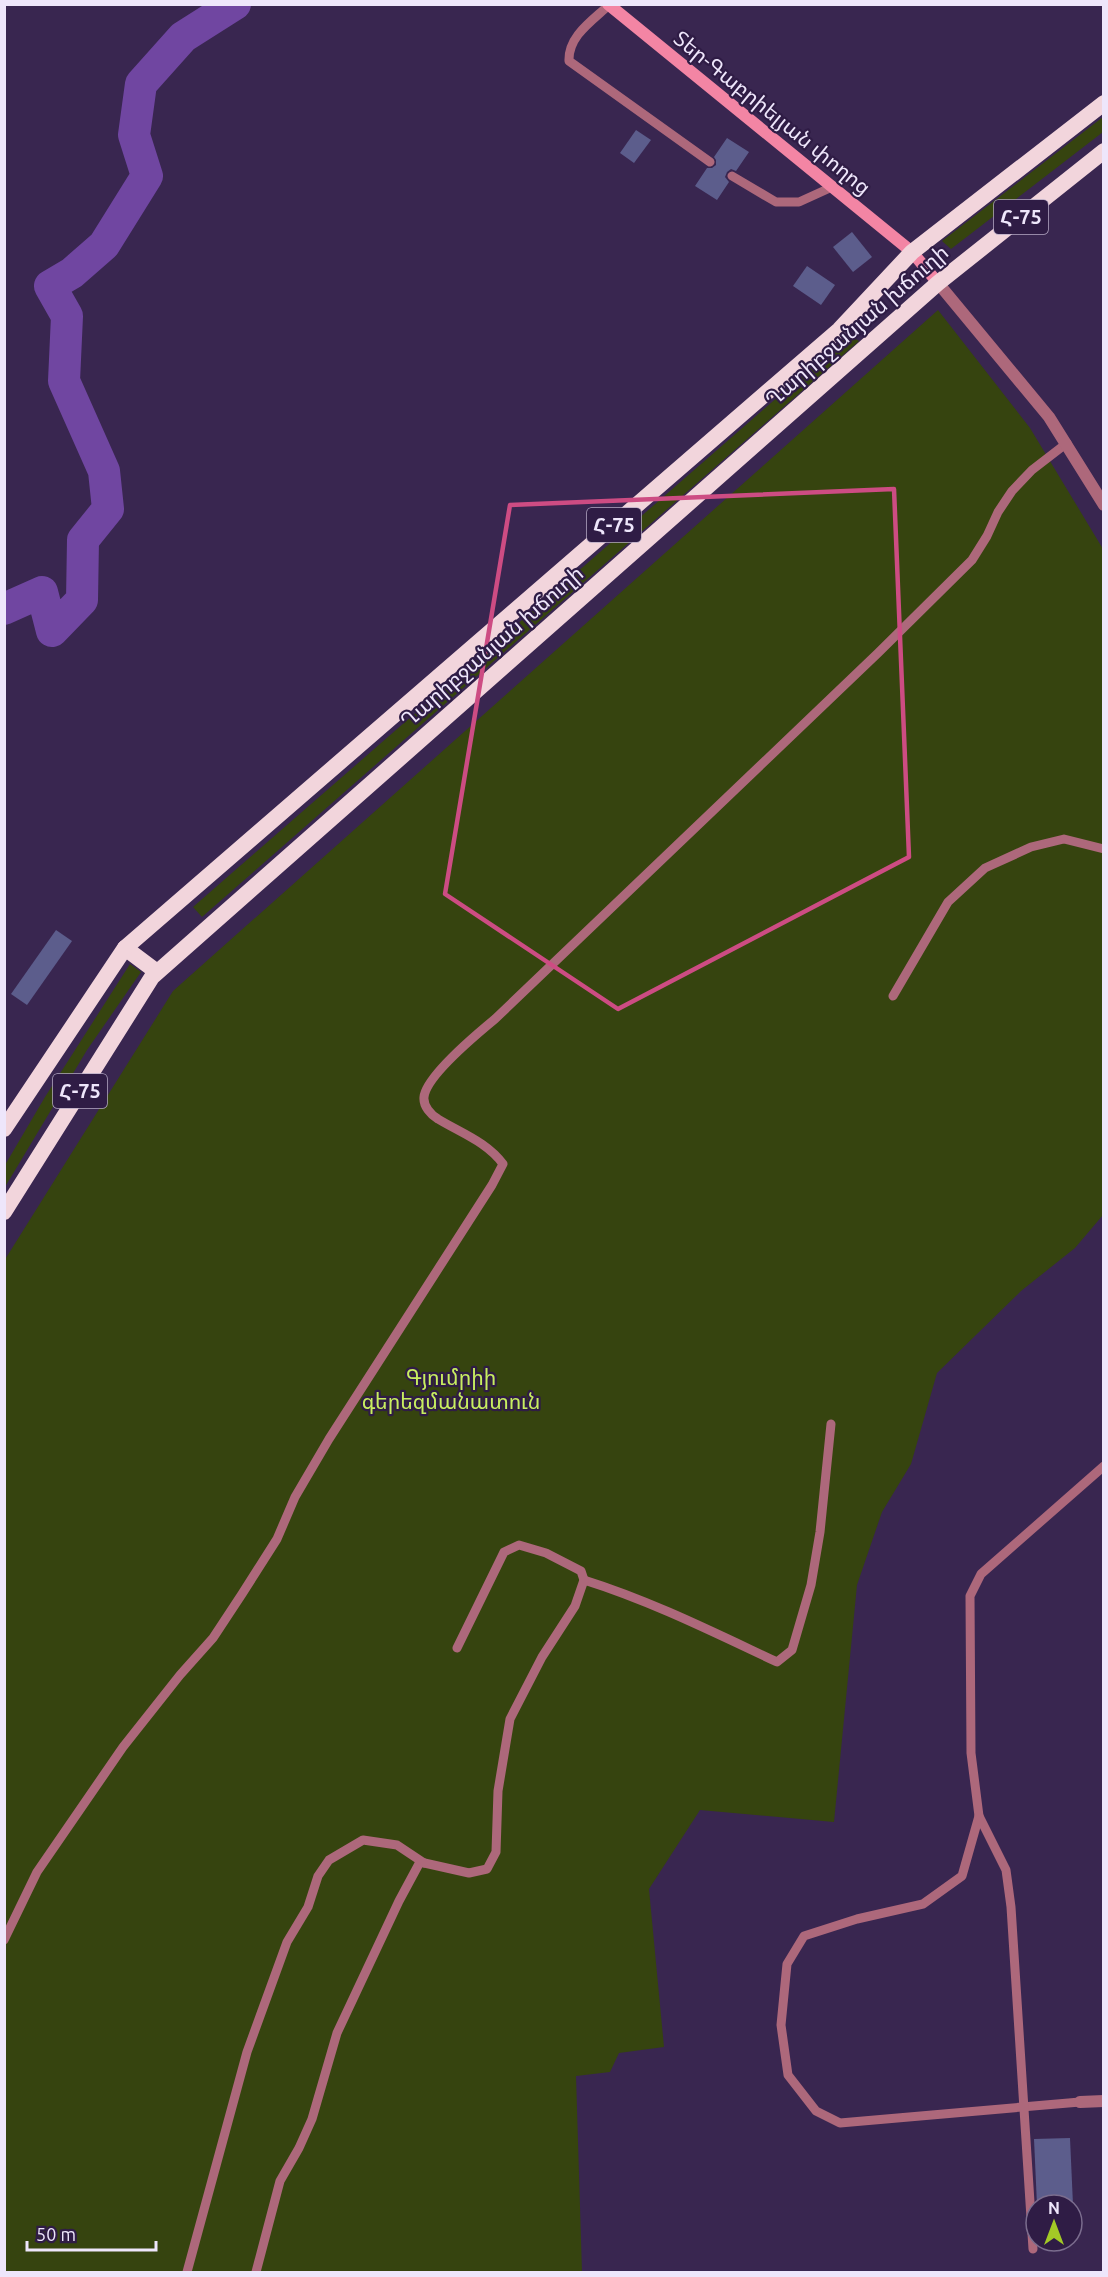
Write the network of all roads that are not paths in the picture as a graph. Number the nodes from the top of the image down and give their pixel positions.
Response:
1 (608, 5) edge
2 (1104, 103) edge
3 (1104, 151) edge
4 (710, 162) dead end
5 (732, 176) dead end
6 (832, 187) junction
7 (912, 252) junction
8 (938, 283) junction
9 (1067, 443) junction
10 (1104, 505) edge
11 (1104, 849) edge
12 (125, 948) junction
13 (157, 972) junction
14 (894, 996) dead end
15 (4, 1129) edge
16 (4, 1212) edge
17 (831, 1424) dead end
18 (1104, 1466) edge
19 (584, 1580) junction
20 (457, 1648) dead end
21 (979, 1816) junction
22 (424, 1863) junction
23 (4, 1940) edge
24 (1104, 2101) edge
25 (1080, 2102) joint
26 (1024, 2108) junction
27 (1029, 2193) edge
28 (187, 2272) edge
29 (256, 2272) edge

1 - 4 lane
1 - 6 main road, Տեր-Գաբրիելյան փողոց
2 - 7 highway, Ղարիբջանյան խճուղի / Հ-75
3 - 8 highway, Ղարիբջանյան խճուղի / Հ-75
5 - 6 lane
6 - 7 main road, Տեր-Գաբրիելյան փողոց
7 - 8 main road, Տեր-Գաբրիելյան փողոց
7 - 12 highway, Ղարիբջանյան խճուղի / Հ-75
8 - 9 street
8 - 13 highway, Ղարիբջանյան խճուղի / Հ-75
9 - 10 street
9 - 23 lane
11 - 14 lane
12 - 13 highway
12 - 15 highway, Ղարիբջանյան խճուղի / Հ-75
13 - 16 highway, Ղարիբջանյան խճուղի / Հ-75
17 - 19 lane
18 - 21 lane
19 - 20 lane
19 - 22 lane
21 - 26 lane
21 - 26 lane
22 - 28 lane
22 - 29 lane
24 - 25 street
25 - 26 lane
26 - 27 lane

